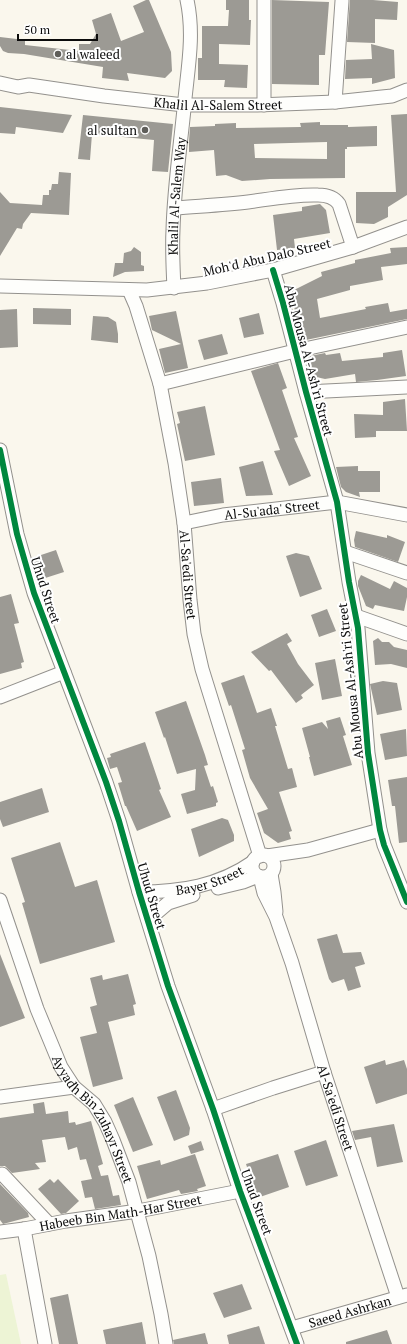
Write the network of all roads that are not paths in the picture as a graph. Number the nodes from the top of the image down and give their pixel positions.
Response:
1 (187, 0) edge
2 (264, 0) edge
3 (342, 1) edge
4 (0, 74) edge
5 (0, 83) edge
6 (29, 85) junction
7 (407, 90) edge
8 (335, 102) junction
9 (184, 105) junction
10 (264, 105) junction
11 (174, 208) junction
12 (407, 227) edge
13 (353, 247) junction
14 (273, 270) junction
15 (0, 286) edge
16 (174, 288) junction
17 (129, 290) junction
18 (407, 327) edge
19 (295, 351) junction
20 (160, 384) junction
21 (407, 387) edge
22 (306, 392) junction
23 (0, 450) edge
24 (337, 502) junction
25 (407, 515) edge
26 (184, 523) junction
27 (345, 552) junction
28 (407, 573) edge
29 (356, 616) junction
30 (407, 634) edge
31 (64, 672) junction
32 (0, 697) edge
33 (380, 830) junction
34 (308, 850) junction
35 (260, 858) junction
36 (265, 874) junction
37 (139, 892) junction
38 (0, 900) edge
39 (407, 902) edge
40 (148, 920) junction
41 (324, 1072) junction
42 (74, 1087) junction
43 (0, 1097) edge
44 (213, 1109) junction
45 (2, 1174) dead end
46 (240, 1191) junction
47 (138, 1211) junction
48 (49, 1224) junction
49 (24, 1229) junction
50 (0, 1232) edge
51 (402, 1296) edge
52 (292, 1328) junction
53 (45, 1344) edge
54 (166, 1344) edge
55 (297, 1344) edge

1 - 9 street, Khalil Al-Salem Way
2 - 10 street
3 - 8 street
4 - 6 street, Khalil Al-Salem Street
5 - 6 street, Khalil Al-Salem Street
6 - 9 street, Khalil Al-Salem Street
7 - 8 street, Khalil Al-Salem Street
8 - 10 street, Khalil Al-Salem Street
9 - 10 street, Khalil Al-Salem Street
9 - 11 street, Khalil Al-Salem Way
11 - 13 street
11 - 16 street, Khalil Al-Salem Way
12 - 13 street, Moh'd Abu Dalo Street
13 - 14 street, Moh'd Abu Dalo Street
14 - 16 street, Moh'd Abu Dalo Street
14 - 19 street, Abu Mousa Al-Ash'ri Street
15 - 17 street, Moh'd Abu Dalo Street
16 - 17 street, Moh'd Abu Dalo Street
17 - 20 street, Al-Sa'edi Street
18 - 19 street
19 - 20 street
19 - 22 street, Abu Mousa Al-Ash'ri Street
20 - 26 street, Al-Sa'edi Street
21 - 22 street
22 - 24 street, Abu Mousa Al-Ash'ri Street
23 - 31 street, Uhud Street
24 - 25 street, Al-Su'ada' Street
24 - 26 street, Al-Su'ada' Street
24 - 27 street, Abu Mousa Al-Ash'ri Street
26 - 35 street, Al-Sa'edi Street
27 - 28 street
27 - 29 street, Abu Mousa Al-Ash'ri Street
29 - 30 street
29 - 33 street, Abu Mousa Al-Ash'ri Street
31 - 32 street
31 - 37 street, Uhud Street
33 - 34 street, Bayer Street
33 - 39 street, Abu Mousa Al-Ash'ri Street
34 - 35 street, Bayer Street
34 - 36 street, Bayer Street
35 - 36 street
35 - 36 street
35 - 37 street, Bayer Street
36 - 40 street, Bayer Street
36 - 41 street, Al-Sa'edi Street
37 - 40 street, Uhud Street
38 - 42 street, Ayyadh Bin Zuhayr Street
40 - 44 street, Uhud Street
41 - 44 street
41 - 51 street, Al-Sa'edi Street
42 - 43 street
42 - 47 street, Ayyadh Bin Zuhayr Street
44 - 46 street, Uhud Street
45 - 48 street
46 - 47 street, Habeeb Bin Math-Har Street
46 - 52 street, Uhud Street
47 - 48 street, Habeeb Bin Math-Har Street
47 - 54 street, Ayyadh Bin Zuhayr Street
48 - 49 street, Habeeb Bin Math-Har Street
49 - 50 street, Habeeb Bin Math-Har Street
49 - 53 street
51 - 52 street, Saeed Ashrkan
52 - 55 street, Uhud Street

